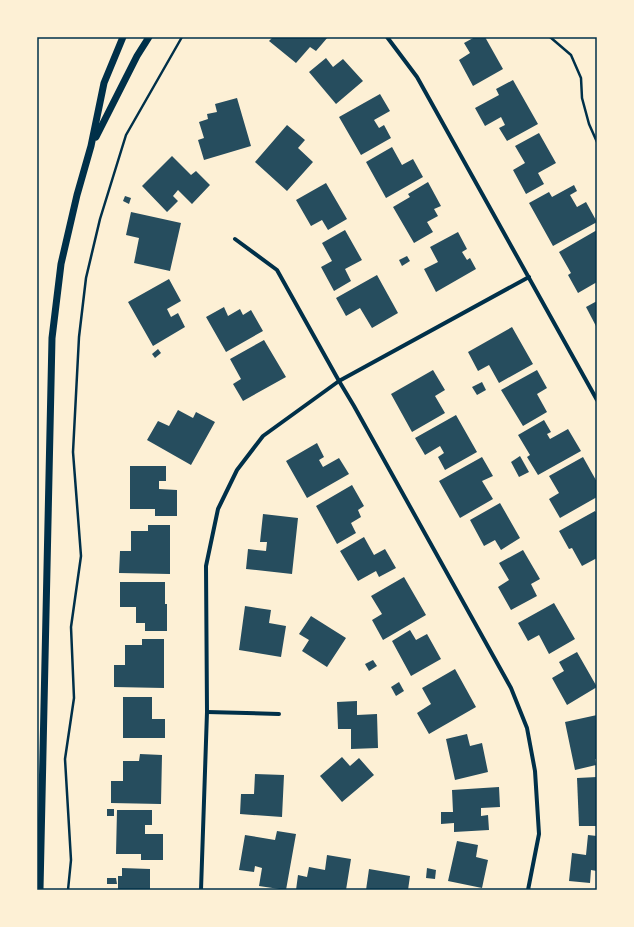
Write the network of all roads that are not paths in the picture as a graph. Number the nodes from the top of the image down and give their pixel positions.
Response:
1 (123, 37) edge
2 (149, 37) edge
3 (387, 37) edge
4 (91, 146) junction
5 (235, 240) dead end
6 (529, 278) junction
7 (339, 381) junction
8 (597, 400) edge
9 (207, 712) junction
10 (279, 714) dead end
11 (40, 890) edge
12 (201, 890) edge
13 (528, 890) edge

1 - 4 street
2 - 4 street
3 - 6 street
4 - 11 street
5 - 7 street
6 - 7 street
6 - 8 street
7 - 9 street
7 - 13 street
9 - 10 street
9 - 12 street

